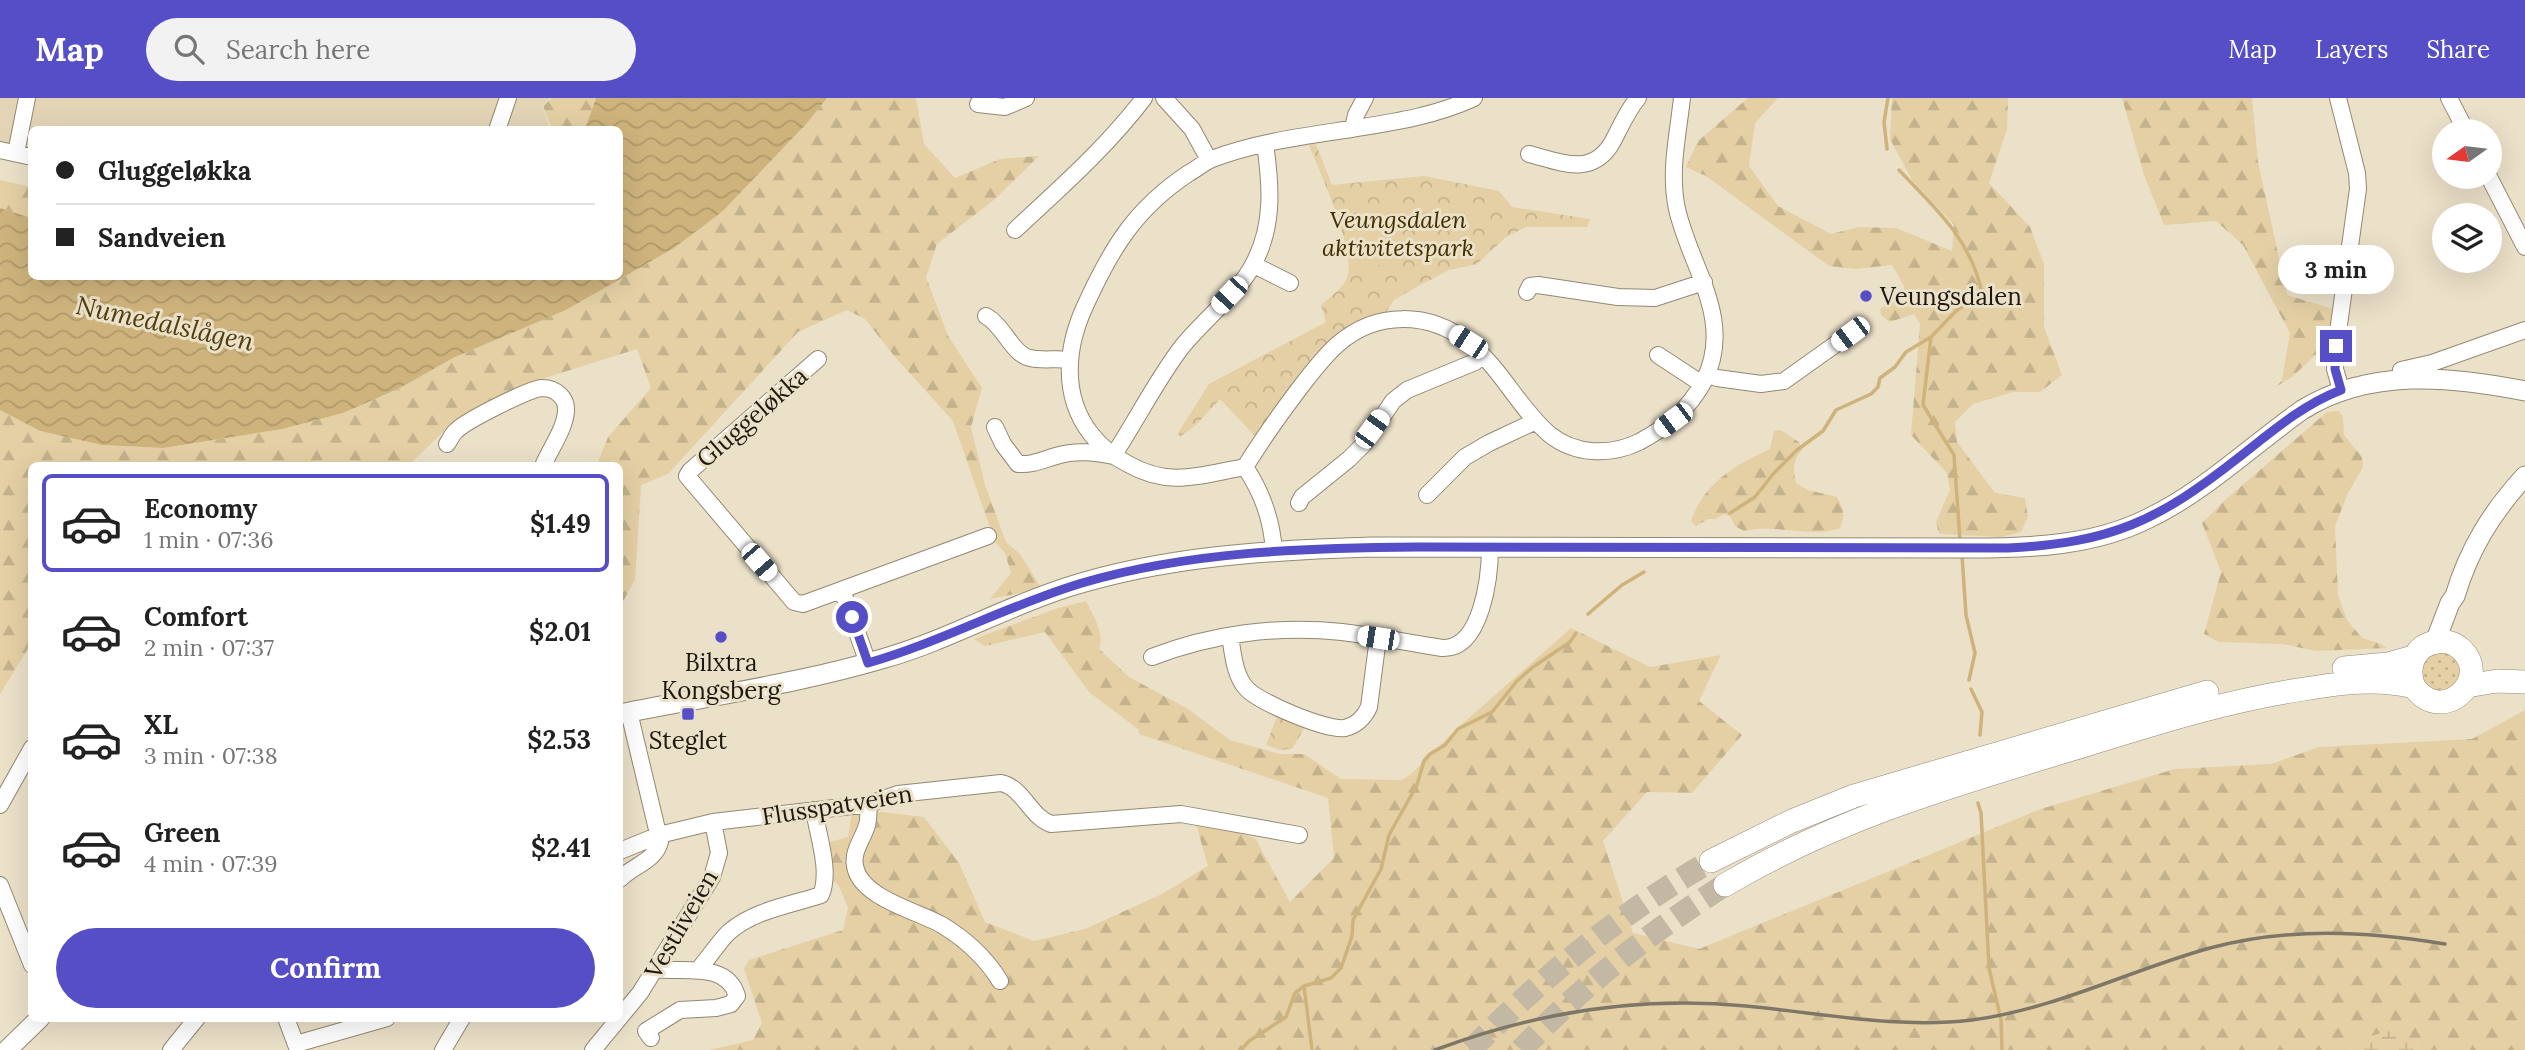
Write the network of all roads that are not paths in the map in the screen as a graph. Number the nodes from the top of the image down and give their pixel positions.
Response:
1 (27, 98) edge
2 (508, 98) edge
3 (1026, 98) edge
4 (1144, 98) edge
5 (1164, 98) edge
6 (1365, 98) edge
7 (1474, 98) edge
8 (1639, 98) edge
9 (1682, 98) edge
10 (2338, 98) edge
11 (2449, 98) edge
12 (978, 104) dead end
13 (2460, 119) edge
14 (498, 126) edge
15 (1353, 128) junction
16 (1265, 144) junction
17 (16, 153) edge
18 (1529, 154) dead end
19 (1209, 160) junction
20 (2495, 189) edge
21 (1015, 230) dead end
22 (2525, 247) edge
23 (1254, 265) junction
24 (1704, 282) junction
25 (1290, 284) dead end
26 (1527, 292) dead end
27 (986, 316) dead end
28 (2525, 330) edge
29 (1850, 334) dead end
30 (1482, 355) junction
31 (1658, 355) dead end
32 (818, 359) dead end
33 (1069, 360) junction
34 (2401, 370) dead end
35 (1705, 379) junction
36 (2341, 390) junction
37 (2523, 392) edge
38 (1536, 421) junction
39 (995, 427) dead end
40 (447, 444) dead end
41 (1113, 456) junction
42 (545, 462) edge
43 (1245, 467) junction
44 (2522, 480) edge
45 (1427, 495) dead end
46 (1299, 503) dead end
47 (988, 536) dead end
48 (1490, 546) junction
49 (1274, 552) junction
50 (842, 590) junction
51 (1230, 636) junction
52 (1378, 638) junction
53 (2453, 649) junction
54 (1152, 657) dead end
55 (2413, 657) junction
56 (868, 663) junction
57 (2525, 672) edge
58 (2525, 682) edge
59 (2468, 686) junction
60 (2414, 687) junction
61 (624, 713) edge
62 (28, 755) edge
63 (869, 804) junction
64 (0, 805) edge
65 (814, 810) junction
66 (713, 822) junction
67 (659, 835) junction
68 (1299, 835) dead end
69 (623, 850) edge
70 (1711, 861) tunnel mouth
71 (623, 875) edge
72 (0, 885) edge
73 (1725, 885) tunnel mouth
74 (28, 955) edge
75 (655, 969) junction
76 (698, 970) junction
77 (1000, 981) dead end
78 (623, 1016) edge
79 (36, 1022) edge
80 (194, 1022) edge
81 (288, 1022) edge
82 (375, 1022) edge
83 (460, 1022) edge
84 (617, 1022) edge
85 (651, 1038) dead end
86 (297, 1047) edge
87 (7, 1050) edge
88 (171, 1050) edge
89 (443, 1050) edge
90 (593, 1050) edge

1 - 17 street
2 - 14 street
3 - 12 street
4 - 21 street
5 - 19 street
6 - 15 street
7 - 15 street
8 - 18 street
9 - 24 street
10 - 36 street
11 - 13 street
15 - 16 street
16 - 19 street
16 - 23 street
19 - 33 street
20 - 22 street
23 - 25 street
23 - 41 street
24 - 26 street
24 - 35 street
27 - 33 street
28 - 34 street
29 - 35 street
30 - 38 street
30 - 43 street
30 - 46 street
31 - 35 street
32 - 50 street, Gluggeløkka
33 - 41 street
35 - 38 street
36 - 37 main road
36 - 48 main road
38 - 45 street
39 - 41 street
40 - 42 street
41 - 43 street
43 - 49 street
44 - 53 main road
47 - 50 street
48 - 49 main road
48 - 52 street
49 - 56 main road
50 - 56 street
51 - 52 street
51 - 52 street
51 - 54 street
53 - 55 highway
53 - 57 highway
53 - 59 highway
55 - 60 highway
55 - 70 highway
56 - 61 main road
58 - 59 highway
59 - 60 highway
60 - 73 highway
61 - 67 street
62 - 64 street
63 - 65 street, Flusspatveien
63 - 68 street, Flusspatveien
63 - 77 street
65 - 66 street, Flusspatveien
65 - 76 street
66 - 67 street, Flusspatveien
66 - 75 street, Vestliveien
67 - 69 street, Flusspatveien
67 - 71 street
72 - 74 street
75 - 76 street
75 - 78 street, Vestliveien
76 - 85 street
79 - 87 main road
80 - 88 street
81 - 86 street
82 - 86 street
83 - 89 street
84 - 90 street, Vestliveien

